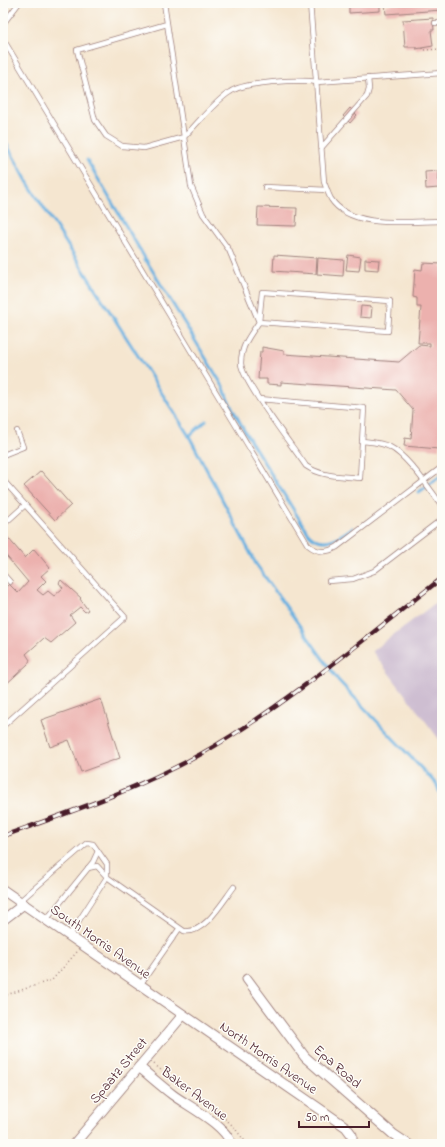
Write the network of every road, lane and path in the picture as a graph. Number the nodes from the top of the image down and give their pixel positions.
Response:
1 (19, 3) edge
2 (164, 3) edge
3 (310, 3) edge
4 (435, 23) dead end
5 (442, 23) edge
6 (3, 24) edge
7 (167, 24) junction
8 (3, 39) edge
9 (422, 48) dead end
10 (442, 49) edge
11 (442, 73) edge
12 (368, 78) junction
13 (316, 82) junction
14 (184, 137) junction
15 (322, 147) junction
16 (265, 187) dead end
17 (327, 190) junction
18 (442, 221) edge
19 (259, 322) junction
20 (259, 399) junction
21 (17, 431) dead end
22 (362, 441) junction
23 (3, 455) edge
24 (442, 467) edge
25 (3, 480) edge
26 (423, 481) junction
27 (25, 505) junction
28 (442, 506) edge
29 (442, 519) edge
30 (3, 525) edge
31 (3, 574) edge
32 (329, 581) dead end
33 (10, 582) dead end
34 (3, 726) edge
35 (98, 851) junction
36 (88, 868) junction
37 (107, 877) junction
38 (234, 887) dead end
39 (3, 890) edge
40 (22, 902) junction
41 (3, 920) edge
42 (46, 920) junction
43 (180, 929) junction
44 (69, 936) junction
45 (78, 951) dead end
46 (247, 979) dead end
47 (140, 985) junction
48 (3, 996) edge
49 (183, 1015) junction
50 (139, 1067) junction
51 (3, 1134) edge
52 (353, 1142) edge
53 (15, 1144) edge
54 (74, 1144) edge
55 (231, 1144) edge
56 (408, 1144) edge

1 - 6 lane
2 - 7 lane
3 - 13 lane
4 - 5 lane
7 - 14 lane
7 - 14 lane
8 - 26 lane
9 - 10 path
11 - 12 lane
12 - 13 lane
12 - 15 lane
13 - 14 lane
13 - 15 lane
14 - 19 lane
15 - 17 lane
16 - 17 lane
17 - 18 lane
19 - 19 lane
19 - 20 lane
20 - 22 lane
20 - 22 lane
21 - 23 lane
22 - 26 lane
24 - 26 lane
25 - 27 lane
26 - 28 lane
27 - 30 lane
27 - 34 lane
29 - 32 lane
31 - 33 lane
35 - 36 lane
35 - 37 lane
35 - 40 lane
36 - 37 lane
36 - 42 lane
37 - 43 lane
37 - 44 lane
38 - 43 lane
39 - 40 street, South Morris Avenue
40 - 41 street
40 - 42 street, South Morris Avenue
42 - 44 street, South Morris Avenue
43 - 47 lane
44 - 47 street, South Morris Avenue
45 - 48 path
46 - 56 street, Epa Road
47 - 49 street, South Morris Avenue
49 - 50 street, Spaatz Street
49 - 52 street, North Morris Avenue
50 - 54 street, Spaatz Street
50 - 55 street, Baker Avenue
51 - 53 path

